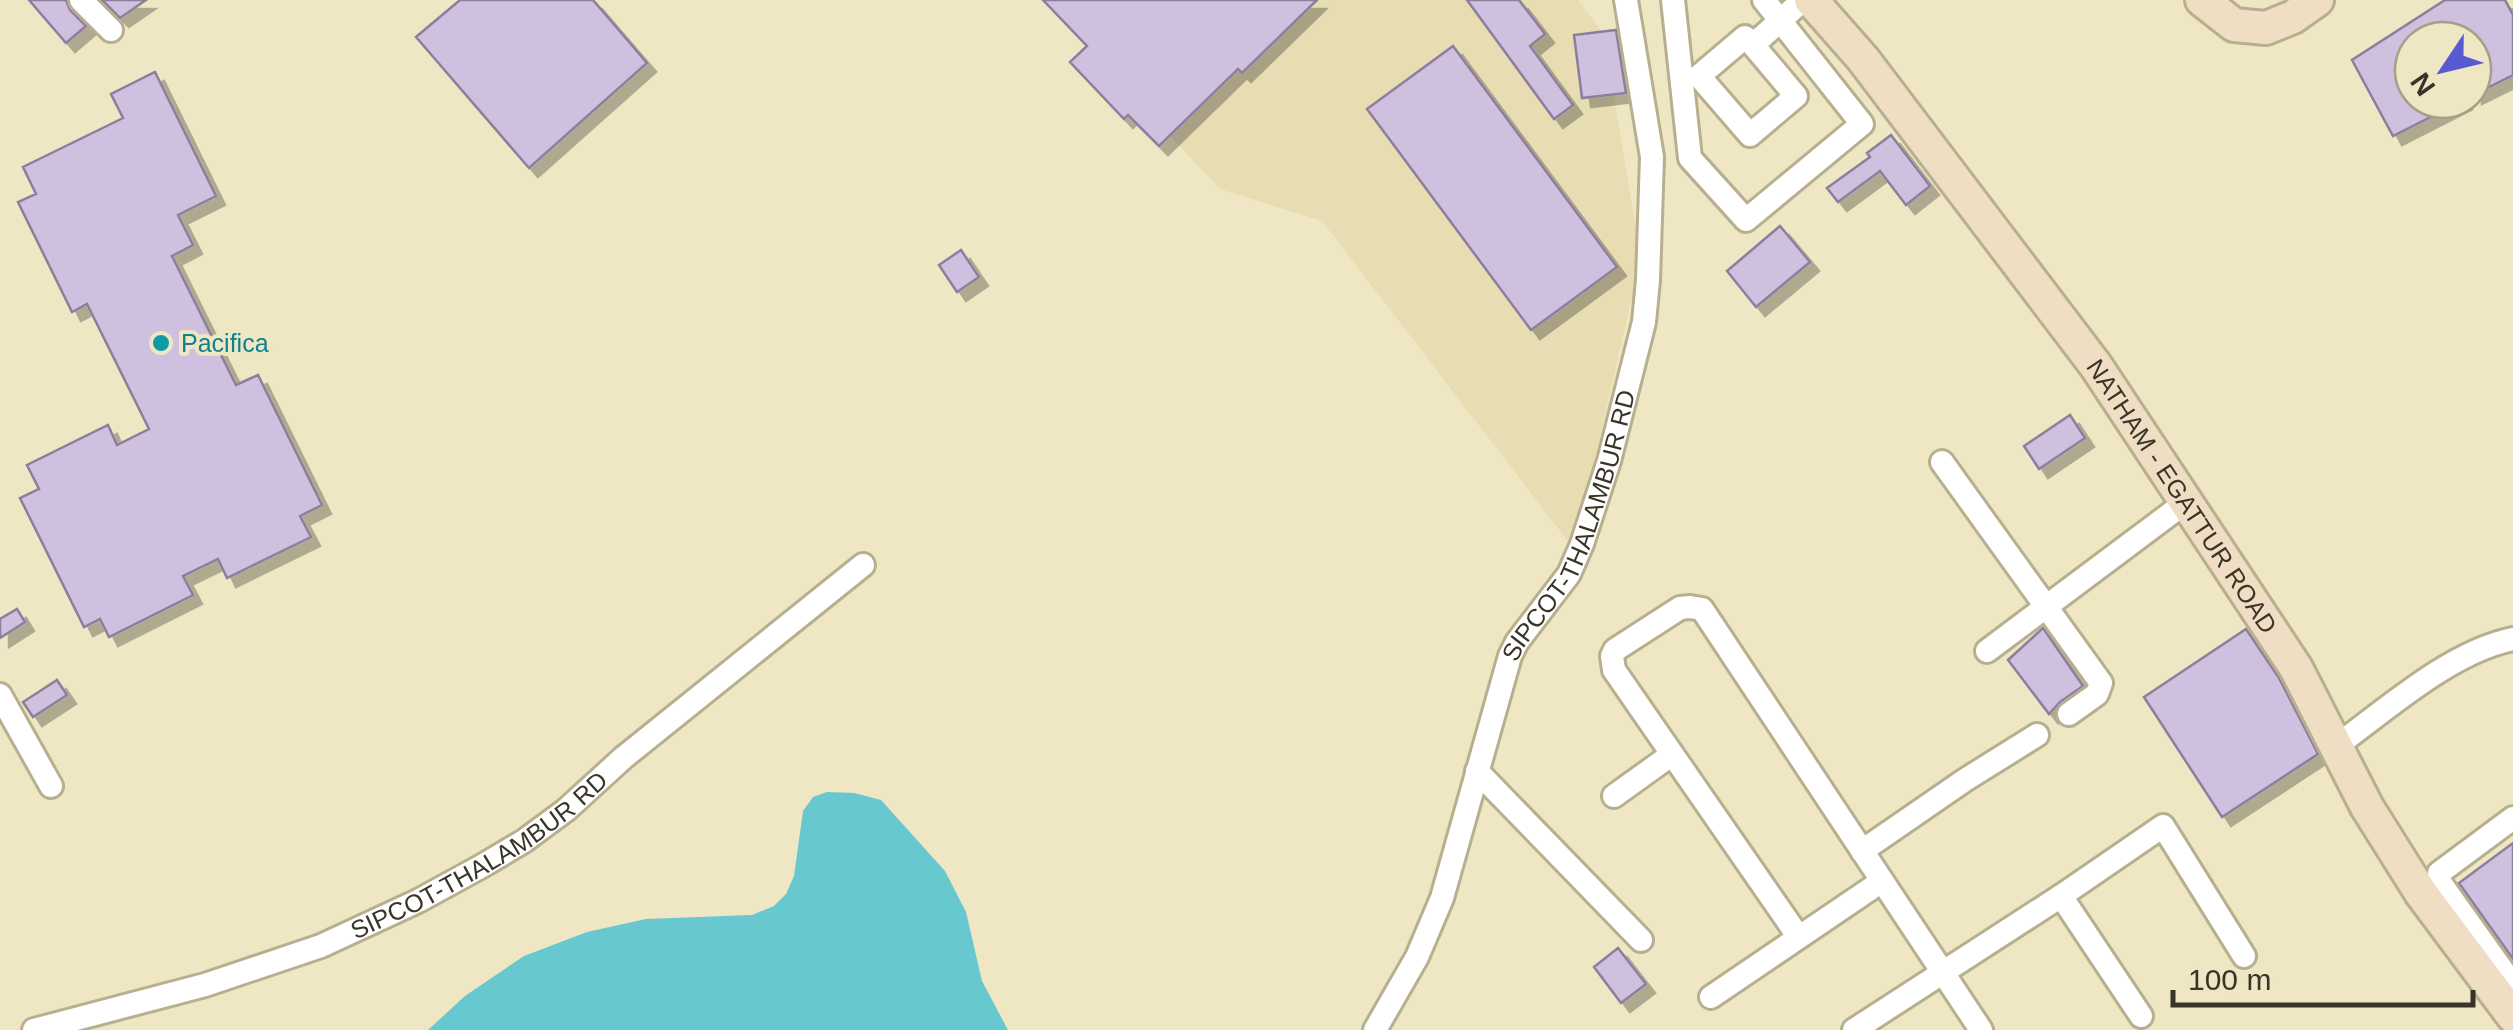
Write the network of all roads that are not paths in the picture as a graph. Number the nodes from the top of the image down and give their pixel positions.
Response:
1 (81, 0) edge
2 (1626, 0) edge
3 (1673, 0) edge
4 (1764, 0) edge
5 (1803, 0) edge
6 (1811, 0) edge
7 (2202, 0) edge
8 (2317, 0) edge
9 (1781, 19) junction
10 (111, 30) dead end
11 (1752, 45) dead end
12 (1942, 462) dead end
13 (2186, 502) junction
14 (863, 565) dead end
15 (2047, 608) junction
16 (2513, 639) edge
17 (1987, 651) dead end
18 (0, 695) edge
19 (2068, 714) dead end
20 (2037, 735) dead end
21 (2335, 747) junction
22 (1671, 755) junction
23 (1477, 771) junction
24 (51, 786) dead end
25 (1614, 796) dead end
26 (2513, 818) edge
27 (1862, 851) junction
28 (1882, 881) junction
29 (2430, 887) junction
30 (2061, 896) junction
31 (1798, 936) junction
32 (1641, 940) dead end
33 (2244, 956) dead end
34 (1943, 972) junction
35 (2513, 985) edge
36 (1711, 997) dead end
37 (2140, 1016) dead end
38 (2513, 1016) edge
39 (34, 1030) edge
40 (1375, 1030) edge
41 (1854, 1030) edge
42 (1981, 1030) edge

1 - 10 street
2 - 23 street, SIPCOT-THALAMBUR RD
3 - 9 street
4 - 9 street
5 - 9 street
6 - 13 street, NATHAM - EGATTUR ROAD
7 - 8 street
9 - 11 street
12 - 15 street
13 - 15 street
13 - 21 street, NATHAM - EGATTUR ROAD
14 - 39 street, SIPCOT-THALAMBUR RD
15 - 17 street
15 - 19 street
16 - 21 street
18 - 24 street
20 - 27 street
21 - 29 street, NATHAM - EGATTUR ROAD
22 - 25 street
22 - 27 street
22 - 31 street
23 - 32 street
23 - 40 street, SIPCOT-THALAMBUR RD
26 - 29 street
27 - 28 street
28 - 31 street
28 - 34 street
29 - 35 street
29 - 38 street, NATHAM - EGATTUR ROAD
30 - 33 street
30 - 34 street
30 - 37 street
31 - 36 street
34 - 41 street
34 - 42 street

